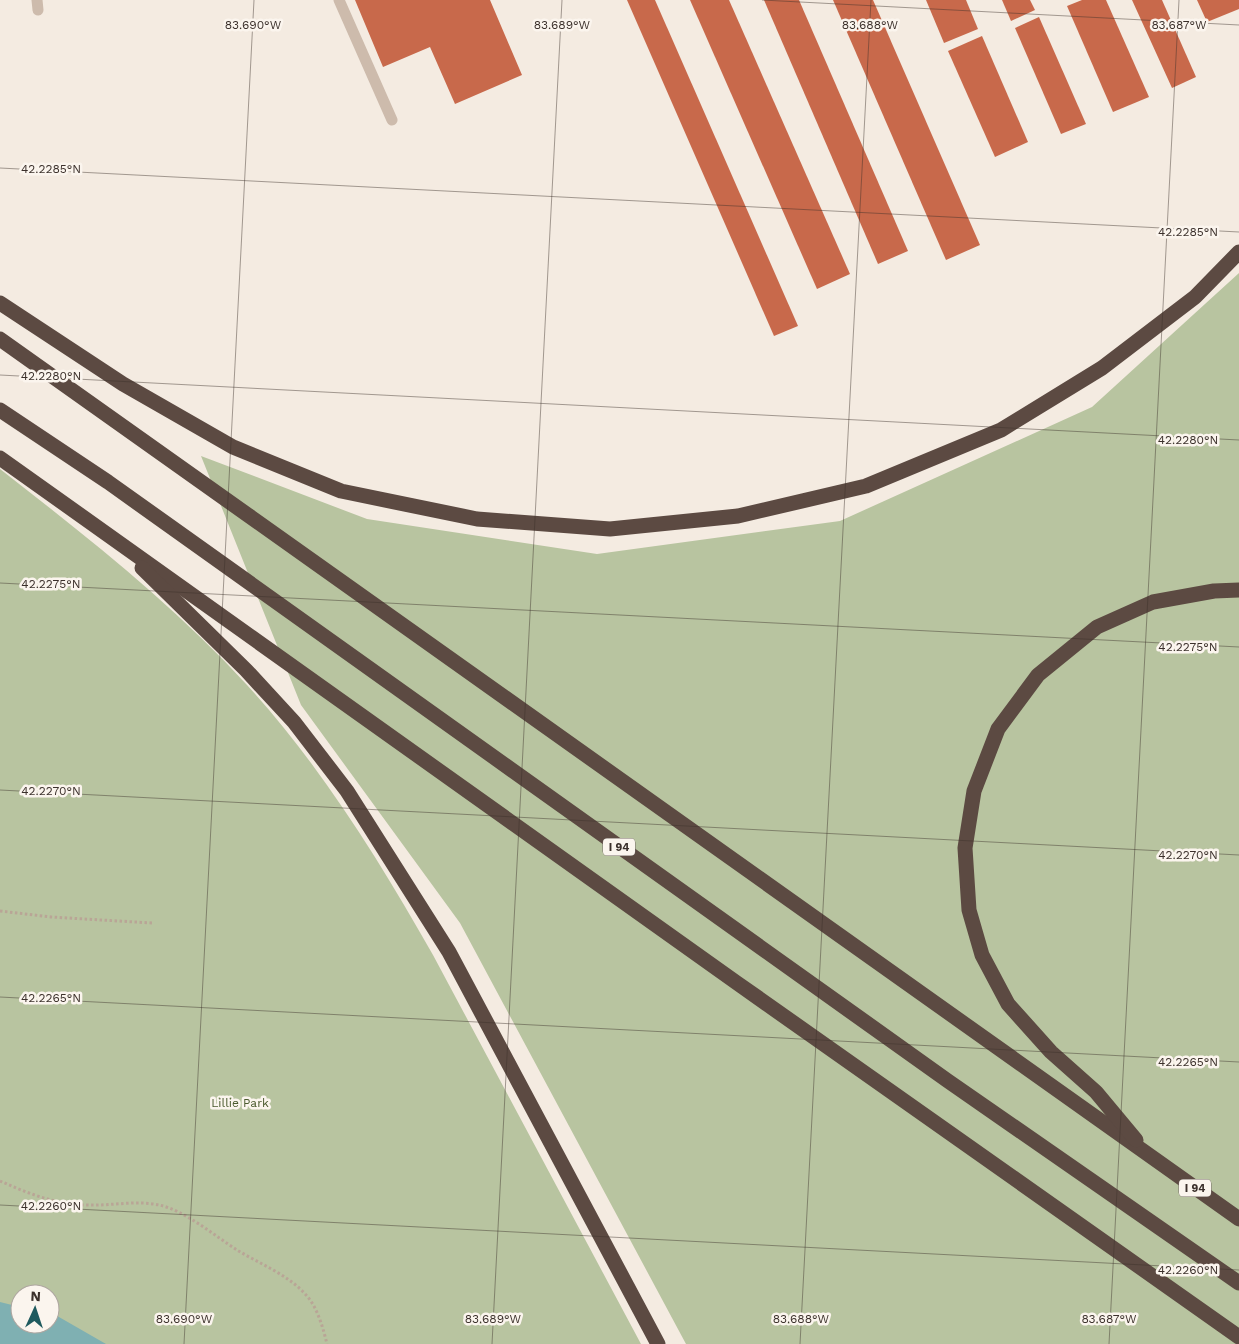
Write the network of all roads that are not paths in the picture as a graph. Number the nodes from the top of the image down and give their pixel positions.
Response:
1 (339, 0) edge
2 (392, 120) dead end
3 (1239, 252) edge
4 (0, 302) edge
5 (0, 339) edge
6 (0, 410) edge
7 (0, 458) edge
8 (106, 534) junction
9 (1239, 590) edge
10 (1152, 1158) junction
11 (1239, 1219) edge
12 (1239, 1283) edge
13 (1239, 1337) edge
14 (658, 1344) edge

1 - 2 lane
3 - 4 highway
5 - 10 highway, I 94
6 - 12 highway, I 94
7 - 8 highway
8 - 13 highway
8 - 14 highway
9 - 10 highway
10 - 11 highway, I 94

